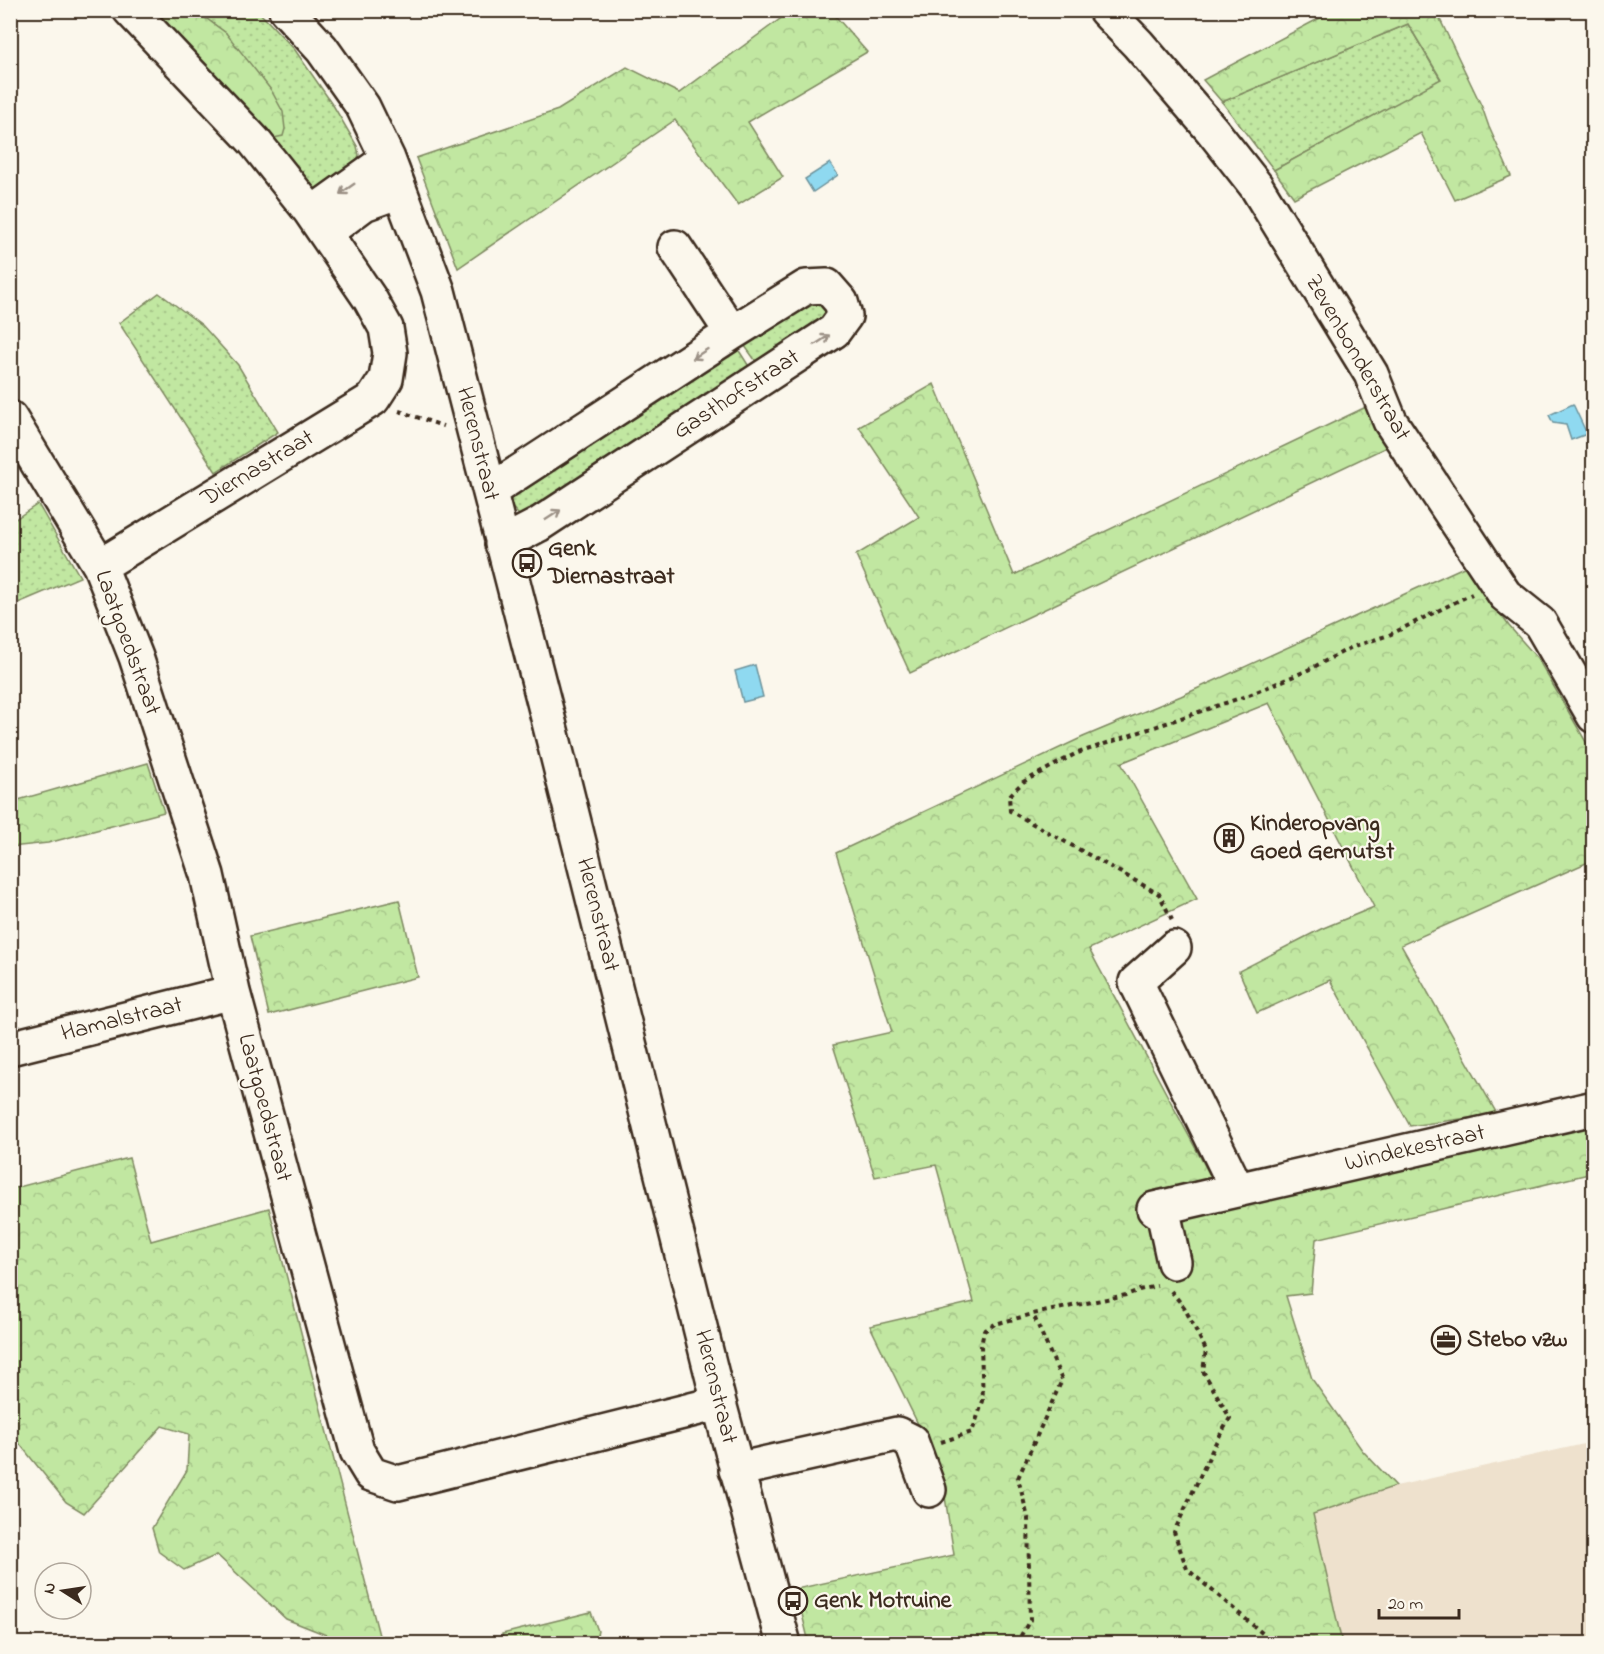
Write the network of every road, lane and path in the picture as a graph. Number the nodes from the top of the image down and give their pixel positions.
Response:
1 (130, 10) edge
2 (286, 10) edge
3 (1105, 10) edge
4 (388, 159) junction
5 (400, 191) junction
6 (317, 222) junction
7 (675, 247) dead end
8 (732, 333) junction
9 (398, 411) dead end
10 (10, 418) edge
11 (446, 427) dead end
12 (490, 491) junction
13 (502, 544) junction
14 (100, 566) junction
15 (1475, 593) dead end
16 (1593, 716) edge
17 (1174, 935) joint
18 (233, 992) junction
19 (10, 1048) edge
20 (1593, 1108) edge
21 (1237, 1189) junction
22 (1173, 1262) dead end
23 (1034, 1314) junction
24 (719, 1403) junction
25 (914, 1450) junction
26 (736, 1470) junction
27 (929, 1490) dead end
28 (1019, 1638) junction
29 (784, 1644) edge
30 (1016, 1644) edge
31 (1031, 1644) edge
32 (1275, 1644) edge

1 - 6 street
2 - 4 street, Herenstraat
3 - 16 street, Zevenbonderstraat
4 - 5 street, Herenstraat
4 -> 6 street
5 - 6 street
5 - 12 street, Herenstraat
6 - 14 street, Diernastraat
7 - 8 street
8 -> 12 street, Gasthofstraat
13 -> 8 street, Gasthofstraat
9 - 11 path
10 - 14 street, Laatgoedstraat
12 - 13 street, Herenstraat
13 - 24 street, Herenstraat
14 - 18 street, Laatgoedstraat
15 - 17 path
17 - 21 street
18 - 19 street, Hamalstraat
18 - 24 street, Laatgoedstraat
20 - 21 street, Windekestraat
21 - 22 street, Windekestraat
23 - 25 path
23 - 28 path
23 - 32 path
24 - 26 street, Herenstraat
25 - 26 street
25 - 27 street
26 - 29 street, Herenstraat
28 - 30 path
28 - 31 path

